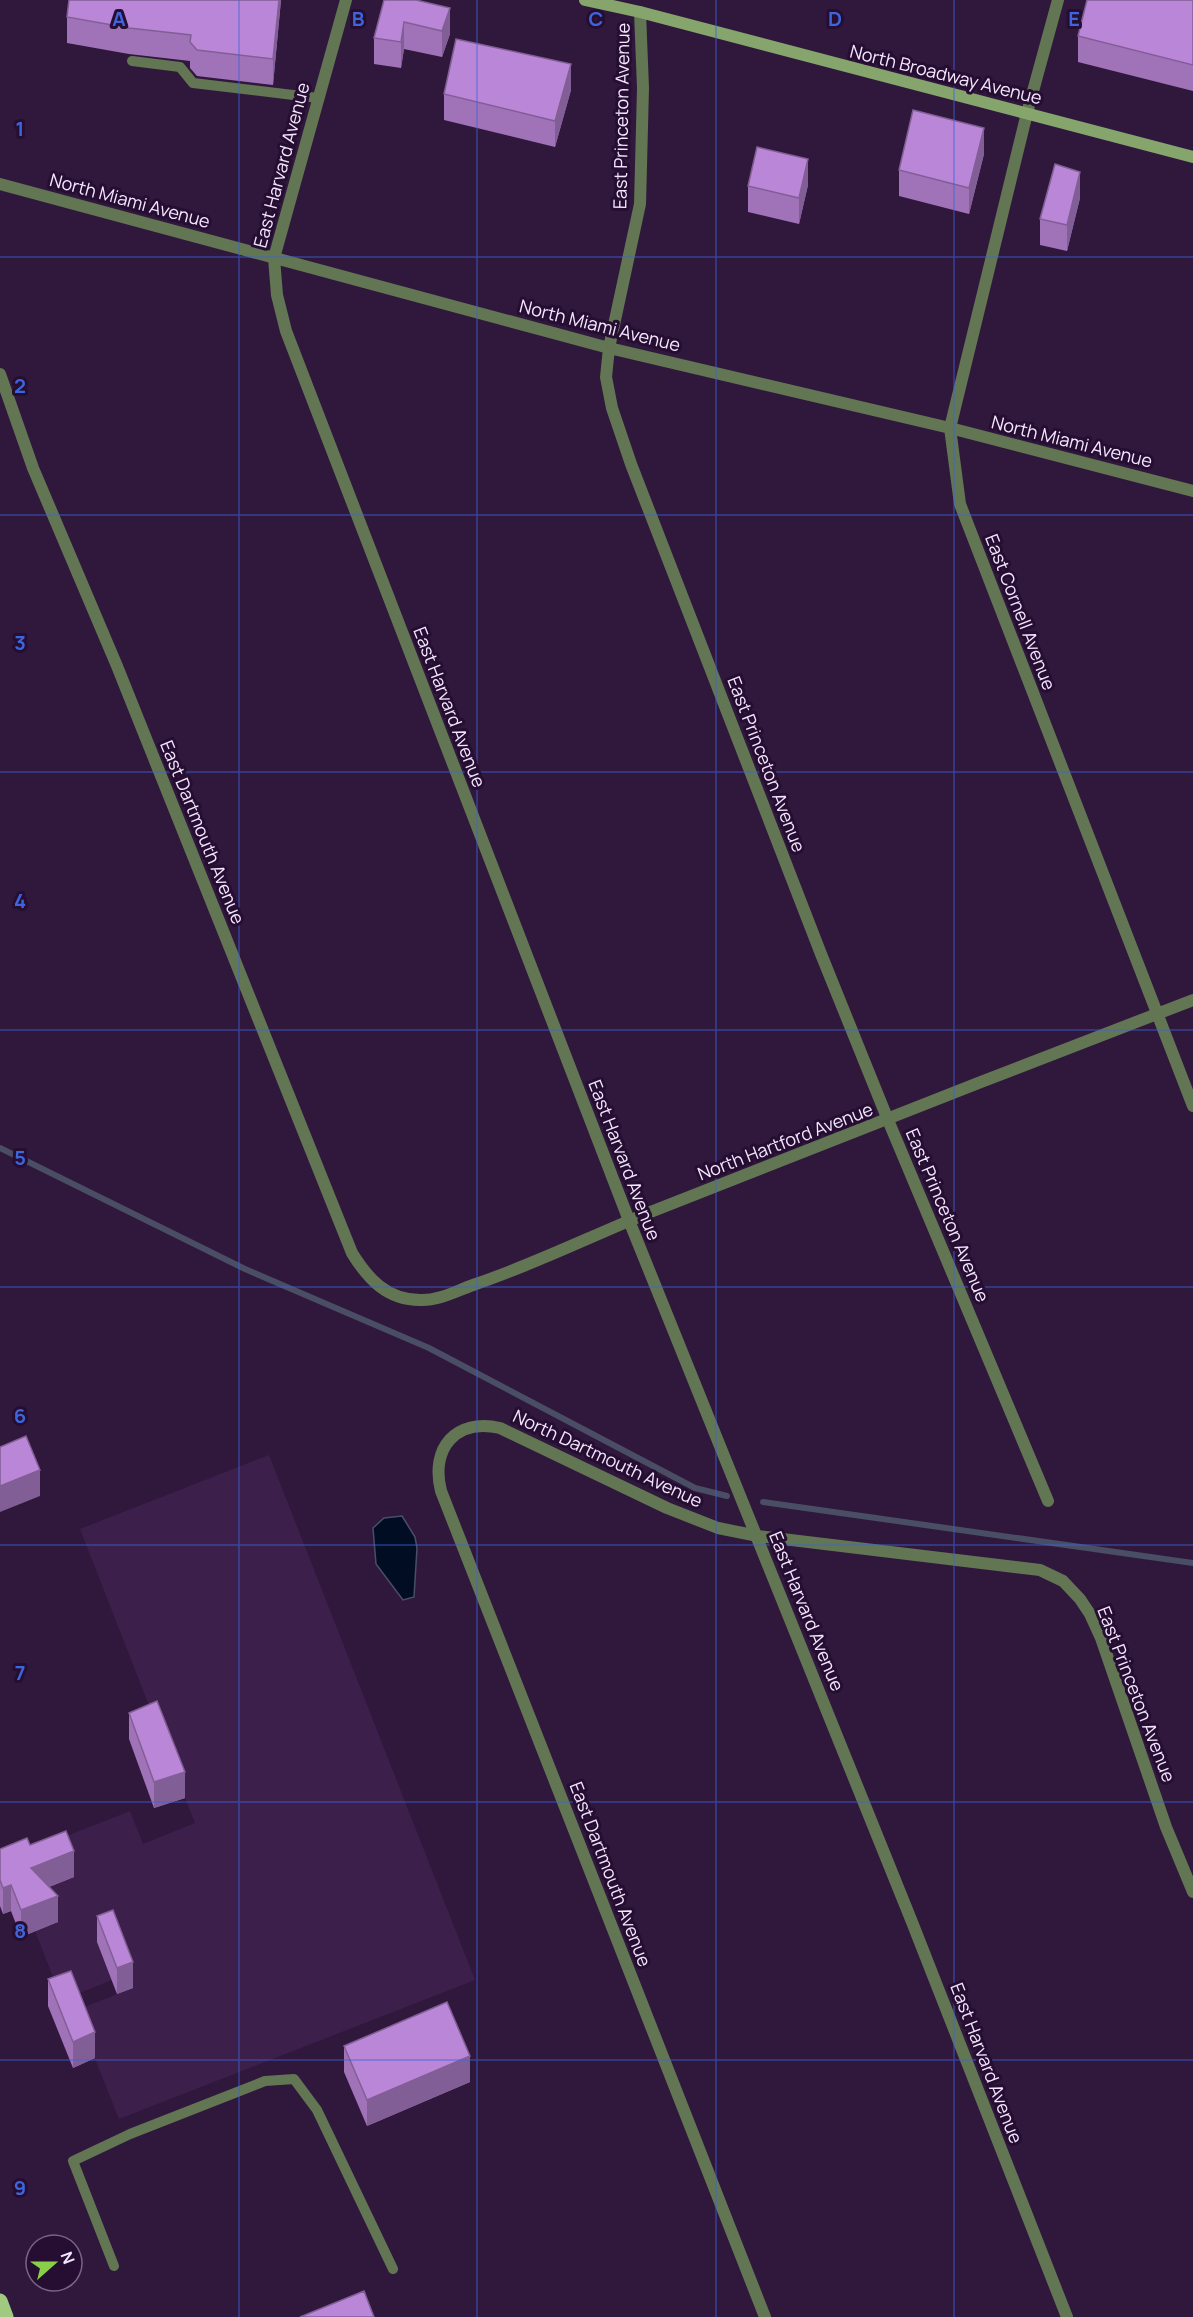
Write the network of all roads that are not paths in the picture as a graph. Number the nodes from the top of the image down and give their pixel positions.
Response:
1 (346, 0) edge
2 (585, 0) edge
3 (1058, 0) edge
4 (640, 12) junction
5 (132, 61) dead end
6 (318, 98) junction
7 (1027, 113) junction
8 (1193, 157) edge
9 (0, 184) edge
10 (274, 258) junction
11 (609, 348) junction
12 (0, 374) edge
13 (950, 428) junction
14 (1193, 491) edge
15 (1193, 1000) edge
16 (1157, 1014) junction
17 (1193, 1106) edge
18 (888, 1120) junction
19 (630, 1223) junction
20 (388, 1292) joint
21 (447, 1444) joint
22 (1048, 1501) dead end
23 (758, 1536) junction
24 (1063, 1581) joint
25 (1193, 1892) edge
26 (114, 2266) dead end
27 (393, 2269) dead end
28 (0, 2301) edge
29 (6, 2317) edge
30 (765, 2317) edge
31 (1067, 2317) edge

1 - 6 street, East Harvard Avenue
2 - 4 main road, North Broadway Avenue
3 - 7 street, East Cornell Avenue
4 - 7 main road, North Broadway Avenue
4 - 11 street, East Princeton Avenue
5 - 6 lane
6 - 10 street, East Harvard Avenue
7 - 8 main road, North Broadway Avenue
7 - 13 street, East Cornell Avenue
9 - 10 street, North Miami Avenue
10 - 11 street, North Miami Avenue
10 - 19 street, East Harvard Avenue
11 - 13 street, North Miami Avenue
11 - 18 street, East Princeton Avenue
12 - 20 street, East Dartmouth Avenue
13 - 14 street, North Miami Avenue
13 - 16 street, East Cornell Avenue
15 - 16 street, North Hartford Avenue
16 - 17 street, East Cornell Avenue
16 - 18 street, North Hartford Avenue
18 - 19 street, North Hartford Avenue
18 - 22 street, East Princeton Avenue
19 - 20 street, North Hartford Avenue
19 - 23 street, East Harvard Avenue
21 - 23 street, North Dartmouth Avenue
21 - 30 street, East Dartmouth Avenue
23 - 24 street, North Dartmouth Avenue
23 - 31 street, East Harvard Avenue
24 - 25 street, East Princeton Avenue
26 - 27 lane
28 - 29 main road

